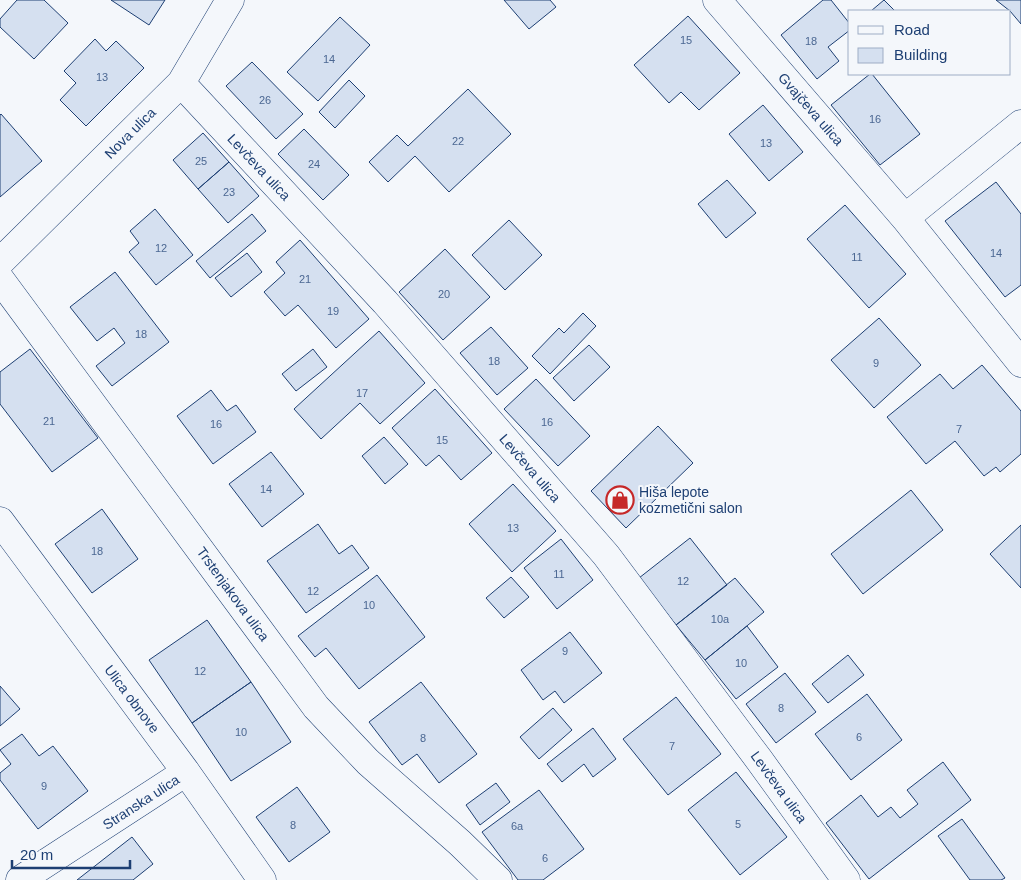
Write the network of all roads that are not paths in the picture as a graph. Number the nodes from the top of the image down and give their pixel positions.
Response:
1 (230, 0) edge
2 (717, 0) edge
3 (181, 83) junction
4 (1021, 124) edge
5 (905, 218) junction
6 (4, 251) edge
7 (0, 279) edge
8 (1021, 362) edge
9 (0, 521) edge
10 (186, 772) junction
11 (20, 880) edge
12 (262, 880) edge
13 (498, 880) edge
14 (846, 880) edge

1 - 3 street, Nova ulica
2 - 5 street, Gvajčeva ulica
3 - 6 street, Nova ulica
3 - 14 street, Levčeva ulica
4 - 5 street
5 - 8 street, Gvajčeva ulica
7 - 13 street, Trstenjakova ulica
9 - 10 street, Ulica obnove
10 - 11 street, Stranska ulica
10 - 12 street, Ulica obnove

